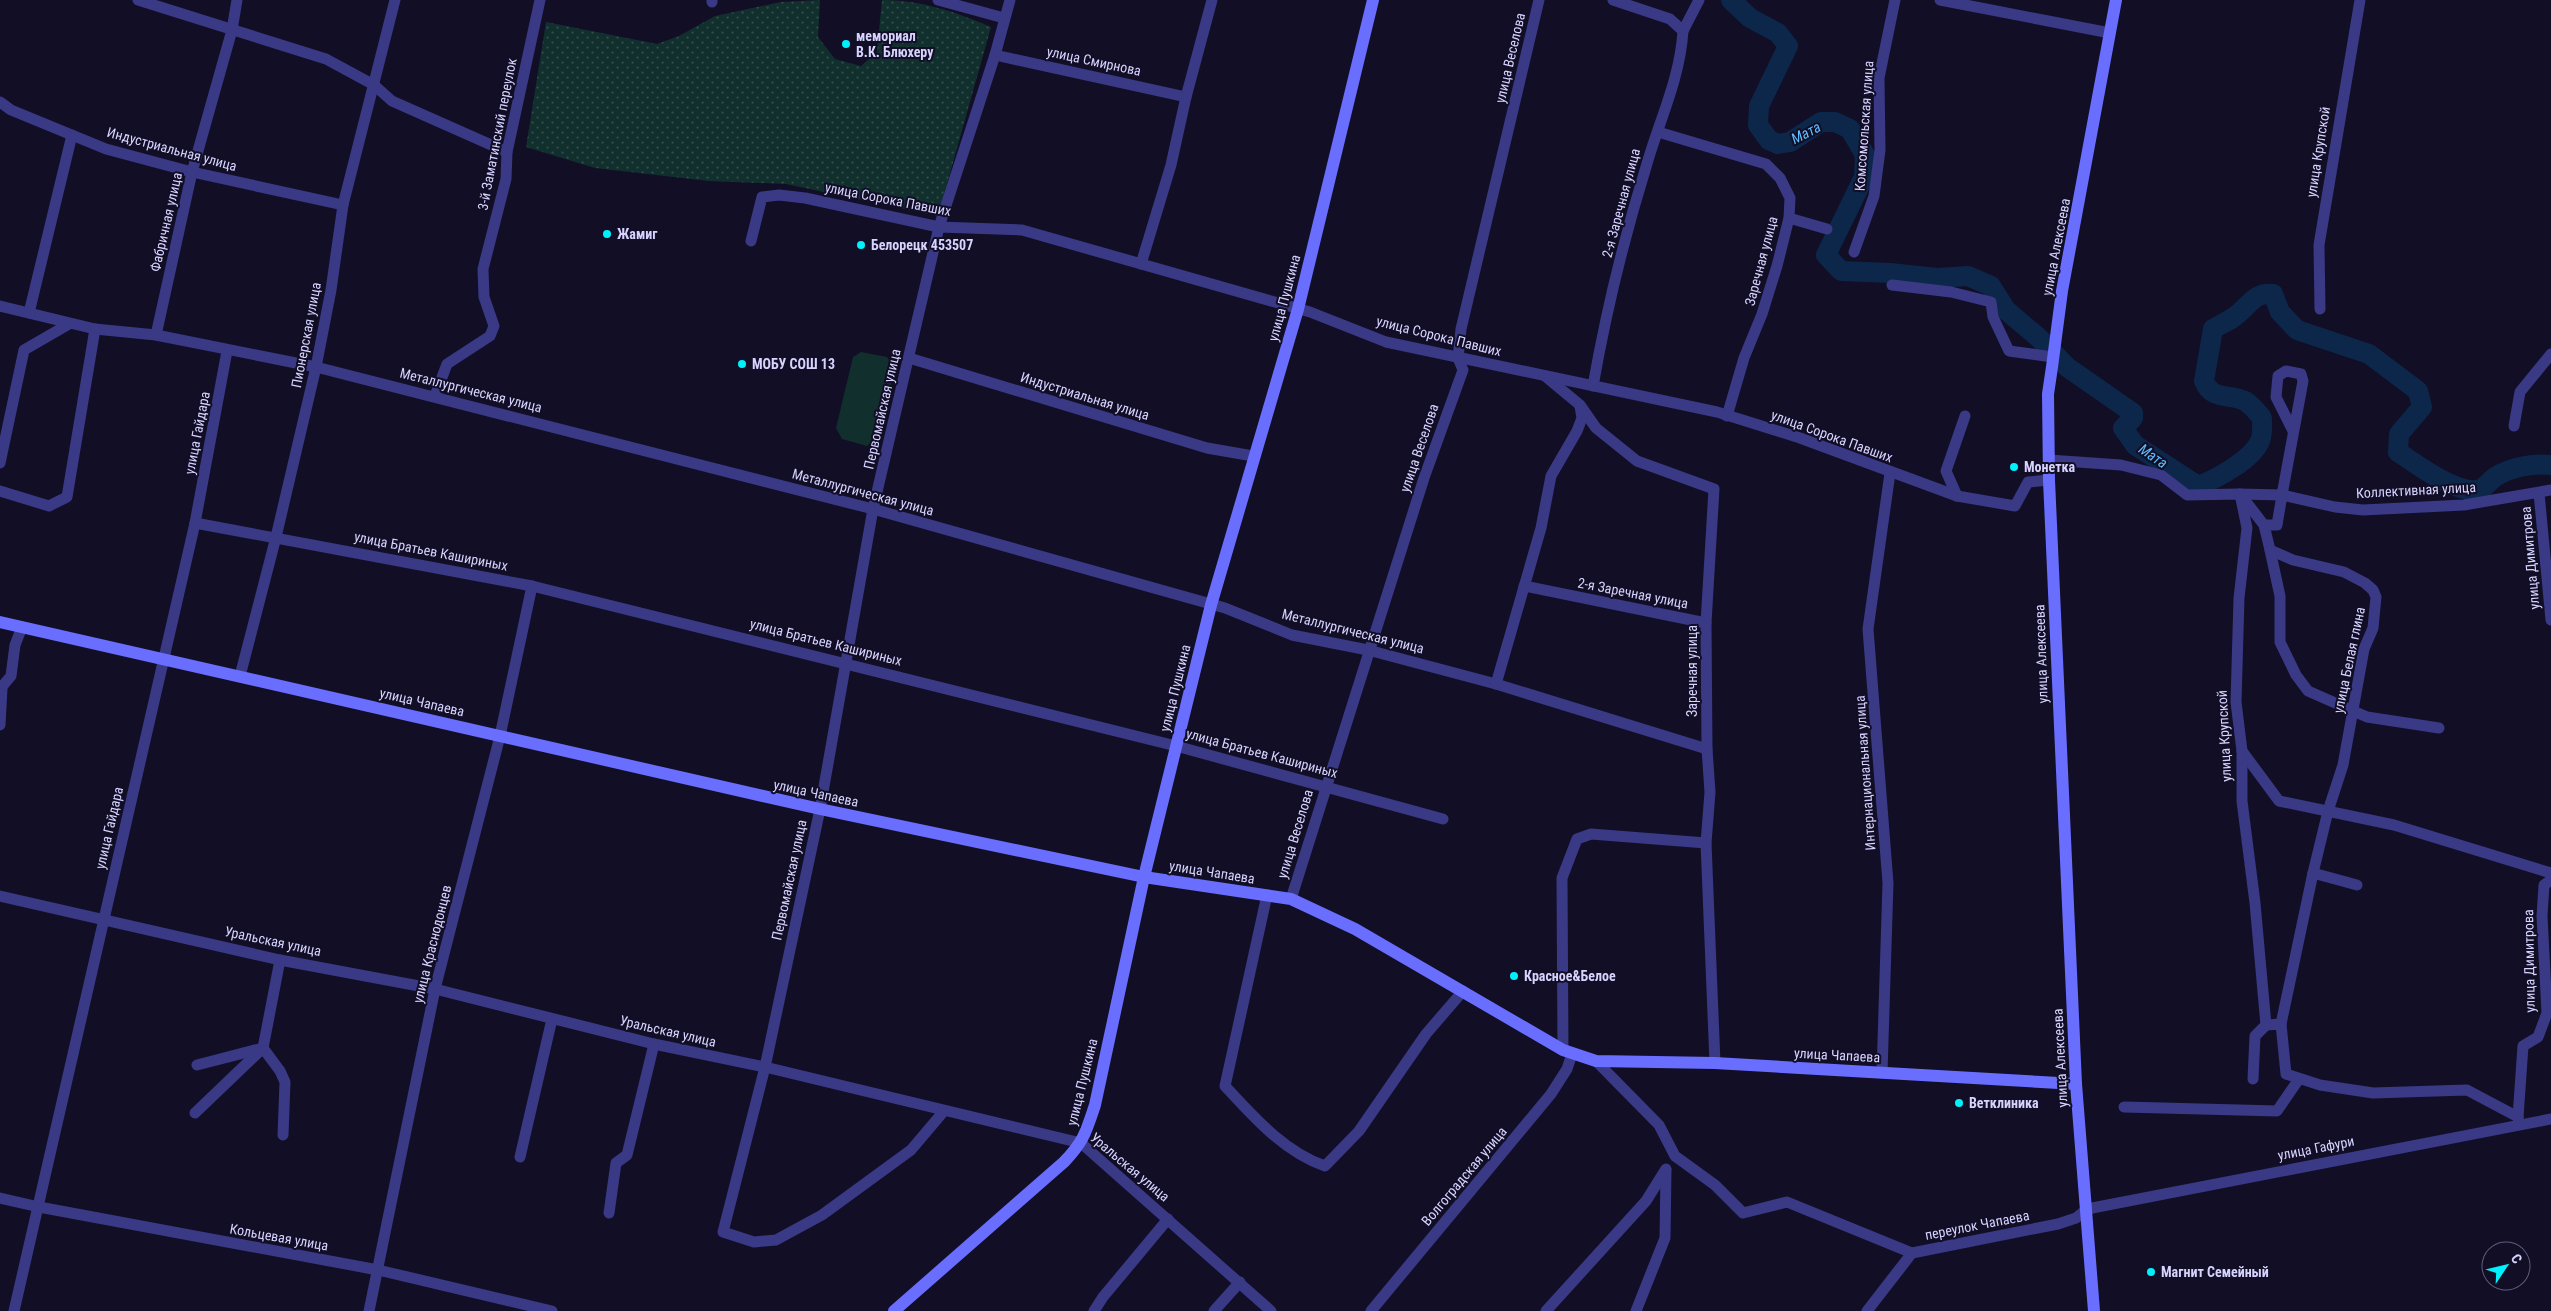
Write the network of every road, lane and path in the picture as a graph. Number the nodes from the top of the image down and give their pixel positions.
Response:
1 (138, 0) edge
2 (237, 0) edge
3 (395, 0) edge
4 (540, 0) edge
5 (938, 0) edge
6 (1010, 0) edge
7 (1212, 0) edge
8 (1373, 0) edge
9 (1539, 0) edge
10 (1613, 0) edge
11 (1699, 0) edge
12 (1895, 0) edge
13 (1940, 0) edge
14 (2116, 0) edge
15 (2360, 0) edge
16 (1004, 18) junction
17 (232, 30) junction
18 (1683, 31) junction
19 (2110, 33) junction
20 (996, 55) junction
21 (374, 85) junction
22 (1186, 97) junction
23 (0, 102) edge
24 (1658, 132) junction
25 (72, 135) junction
26 (508, 152) junction
27 (192, 172) junction
28 (343, 205) junction
29 (1790, 218) junction
30 (939, 226) junction
31 (1827, 229) dead end
32 (751, 241) dead end
33 (1854, 252) dead end
34 (1141, 264) junction
35 (1892, 285) dead end
36 (0, 306) edge
37 (1298, 309) junction
38 (2320, 309) dead end
39 (29, 313) junction
40 (69, 324) junction
41 (95, 329) junction
42 (156, 335) junction
43 (228, 350) junction
44 (2551, 354) edge
45 (909, 358) junction
46 (1458, 358) junction
47 (2052, 362) junction
48 (316, 367) junction
49 (1544, 375) junction
50 (1593, 386) junction
51 (435, 396) junction
52 (1580, 406) junction
53 (1727, 416) junction
54 (1965, 416) dead end
55 (2514, 426) dead end
56 (2293, 431) dead end
57 (1253, 456) junction
58 (2049, 460) junction
59 (0, 462) edge
60 (1890, 473) junction
61 (2048, 480) junction
62 (2551, 490) edge
63 (0, 491) edge
64 (2539, 493) junction
65 (2240, 494) junction
66 (2282, 495) junction
67 (1957, 496) junction
68 (873, 509) junction
69 (195, 523) junction
70 (2264, 525) junction
71 (276, 537) junction
72 (2270, 550) junction
73 (532, 586) junction
74 (1524, 586) junction
75 (1211, 605) junction
76 (2551, 620) edge
77 (0, 622) edge
78 (1706, 622) junction
79 (22, 627) junction
80 (1368, 650) junction
81 (163, 659) junction
82 (846, 662) junction
83 (240, 676) junction
84 (1496, 684) junction
85 (1, 689) edge
86 (2353, 712) junction
87 (0, 725) edge
88 (2439, 728) dead end
89 (500, 736) junction
90 (1176, 746) junction
91 (1707, 749) junction
92 (2242, 751) junction
93 (1325, 785) junction
94 (820, 809) junction
95 (2328, 811) junction
96 (1443, 819) dead end
97 (1706, 843) junction
98 (2313, 873) junction
99 (2551, 873) edge
100 (1144, 877) junction
101 (2551, 880) edge
102 (2357, 885) dead end
103 (1267, 895) junction
104 (0, 896) edge
105 (1291, 899) junction
106 (104, 918) junction
107 (280, 960) junction
108 (435, 989) junction
109 (1463, 990) junction
110 (552, 1019) junction
111 (2281, 1024) junction
112 (2266, 1025) junction
113 (654, 1044) junction
114 (263, 1048) junction
115 (1567, 1052) junction
116 (1596, 1061) junction
117 (1715, 1063) junction
118 (197, 1065) dead end
119 (764, 1067) junction
120 (1882, 1073) junction
121 (2253, 1079) dead end
122 (2299, 1079) junction
123 (2076, 1084) junction
124 (2124, 1108) dead end
125 (944, 1111) junction
126 (195, 1113) dead end
127 (2551, 1119) edge
128 (2519, 1121) junction
129 (283, 1135) dead end
130 (1081, 1143) junction
131 (1676, 1156) junction
132 (520, 1157) dead end
133 (1666, 1169) junction
134 (0, 1198) edge
135 (39, 1208) junction
136 (2086, 1209) junction
137 (609, 1213) dead end
138 (1168, 1219) junction
139 (1912, 1253) junction
140 (378, 1270) junction
141 (1240, 1282) junction
142 (14, 1311) edge
143 (369, 1311) edge
144 (552, 1311) edge
145 (894, 1311) edge
146 (1094, 1311) edge
147 (1214, 1311) edge
148 (1271, 1311) edge
149 (1371, 1311) edge
150 (1546, 1311) edge
151 (1636, 1311) edge
152 (1867, 1311) edge
153 (2094, 1311) edge

1 - 17 street
2 - 17 street, Фабричная улица
3 - 21 street, Пионерская улица
4 - 26 street, 3-й Заматинский переулок
5 - 16 street
6 - 16 street, Первомайская улица
7 - 22 street
8 - 37 street, улица Пушкина
9 - 46 street, улица Веселова
10 - 18 street
11 - 18 street, 2-я Заречная улица
12 - 33 street, Комсомольская улица
13 - 19 street
14 - 19 street, улица Алексеева
15 - 38 street, улица Крупской
16 - 20 street, Первомайская улица
17 - 21 street
17 - 27 street, Фабричная улица
18 - 24 street, 2-я Заречная улица
19 - 47 street, улица Алексеева
20 - 22 street, улица Смирнова
20 - 30 street, Первомайская улица
21 - 26 street
21 - 28 street, Пионерская улица
22 - 34 street
23 - 25 street, Индустриальная улица
24 - 29 street, Заречная улица
24 - 50 street, 2-я Заречная улица
25 - 27 street, Индустриальная улица
25 - 39 street
26 - 51 street, 3-й Заматинский переулок
27 - 28 street, Индустриальная улица
27 - 42 street, Фабричная улица
28 - 48 street, Пионерская улица
29 - 31 street
29 - 53 street, Заречная улица
30 - 32 street, улица Сорока Павших
30 - 34 street, улица Сорока Павших
30 - 45 street, Первомайская улица
34 - 37 street, улица Сорока Павших
35 - 47 street
36 - 39 street, Металлургическая улица
37 - 46 street, улица Сорока Павших
37 - 57 street, улица Пушкина
39 - 40 street, Металлургическая улица
40 - 41 street, Металлургическая улица
40 - 59 street
41 - 42 street, Металлургическая улица
41 - 63 street
42 - 43 street, Металлургическая улица
43 - 48 street, Металлургическая улица
43 - 69 street, улица Гайдара
44 - 55 street
45 - 57 street, Индустриальная улица
45 - 68 street, Первомайская улица
46 - 49 street, улица Сорока Павших
46 - 80 street, улица Веселова
47 - 58 street, улица Алексеева
48 - 51 street, Металлургическая улица
48 - 71 street, Пионерская улица
49 - 50 street, улица Сорока Павших
49 - 52 street, Заречная улица
50 - 53 street, улица Сорока Павших
51 - 68 street, Металлургическая улица
52 - 74 street
52 - 78 street, Заречная улица
53 - 60 street, улица Сорока Павших
54 - 67 street
56 - 66 street
57 - 75 street, улица Пушкина
58 - 61 street, улица Алексеева
58 - 65 street
60 - 67 street, улица Сорока Павших
60 - 120 street, Интернациональная улица
61 - 67 street, улица Сорока Павших
61 - 123 street, улица Алексеева
62 - 64 street, Коллективная улица
64 - 66 street, Коллективная улица
64 - 76 street, улица Димитрова
65 - 66 street
65 - 70 street
65 - 92 street, улица Крупской
66 - 70 street
68 - 75 street, Металлургическая улица
68 - 82 street, Первомайская улица
69 - 71 street, улица Братьев Кашириных
69 - 81 street, улица Гайдара
70 - 72 street
71 - 73 street, улица Братьев Кашириных
71 - 83 street, Пионерская улица
72 - 86 street
72 - 86 street, улица Белая глина
73 - 82 street, улица Братьев Кашириных
73 - 89 street, улица Краснодонцев
74 - 78 street, 2-я Заречная улица
74 - 84 street
75 - 80 street, Металлургическая улица
75 - 90 street, улица Пушкина
77 - 79 street, улица Чапаева
78 - 91 street, Заречная улица
79 - 81 street, улица Чапаева
79 - 85 street
80 - 84 street, Металлургическая улица
80 - 93 street, улица Веселова
81 - 83 street, улица Чапаева
81 - 106 street, улица Гайдара
82 - 90 street, улица Братьев Кашириных
82 - 94 street, Первомайская улица
83 - 89 street, улица Чапаева
84 - 91 street, Металлургическая улица
85 - 87 street
86 - 88 street
86 - 95 street, улица Белая глина
89 - 94 street, улица Чапаева
89 - 108 street, улица Краснодонцев
90 - 93 street, улица Братьев Кашириных
90 - 100 street, улица Пушкина
91 - 97 street, Заречная улица
92 - 95 street
92 - 112 street, улица Крупской
93 - 96 street, улица Братьев Кашириных
93 - 105 street, улица Веселова
94 - 100 street, улица Чапаева
94 - 119 street, Первомайская улица
95 - 98 street, улица Белая глина
95 - 99 street
97 - 115 street
97 - 117 street, Заречная улица
98 - 102 street
98 - 111 street, улица Белая глина
100 - 103 street, улица Чапаева
100 - 130 street, улица Пушкина
101 - 128 street, улица Димитрова
103 - 105 street, улица Чапаева
103 - 109 street
104 - 106 street, Уральская улица
105 - 109 street, улица Чапаева
106 - 107 street, Уральская улица
106 - 135 street, улица Гайдара
107 - 108 street, Уральская улица
107 - 114 street
108 - 110 street, Уральская улица
108 - 140 street, улица Краснодонцев
109 - 115 street, улица Чапаева
110 - 113 street, Уральская улица
110 - 132 street
111 - 112 street
111 - 122 street, улица Белая глина
112 - 121 street
113 - 119 street, Уральская улица
113 - 137 street
114 - 118 street
114 - 126 street
114 - 129 street
115 - 116 street, улица Чапаева
115 - 149 street, Волгоградская улица
116 - 117 street, улица Чапаева
116 - 131 street, улица Чапаева
117 - 120 street, улица Чапаева
119 - 125 street, Уральская улица
119 - 125 street, Первомайская улица
120 - 123 street, улица Чапаева
122 - 124 street
122 - 128 street
123 - 136 street, улица Алексеева
125 - 130 street, Уральская улица
127 - 128 street, улица Гафури
128 - 136 street, улица Гафури
130 - 138 street, Уральская улица
130 - 145 street, улица Пушкина
131 - 133 street
131 - 139 street, улица Чапаева
133 - 150 street
133 - 151 street
134 - 135 street, Кольцевая улица
135 - 140 street, Кольцевая улица
135 - 142 street, улица Гайдара
136 - 139 street, переулок Чапаева
136 - 153 street, улица Алексеева
138 - 141 street, Уральская улица
138 - 146 street
139 - 152 street, переулок Чапаева
140 - 143 street, улица Краснодонцев
140 - 144 street, Кольцевая улица
141 - 147 street
141 - 148 street, Уральская улица

